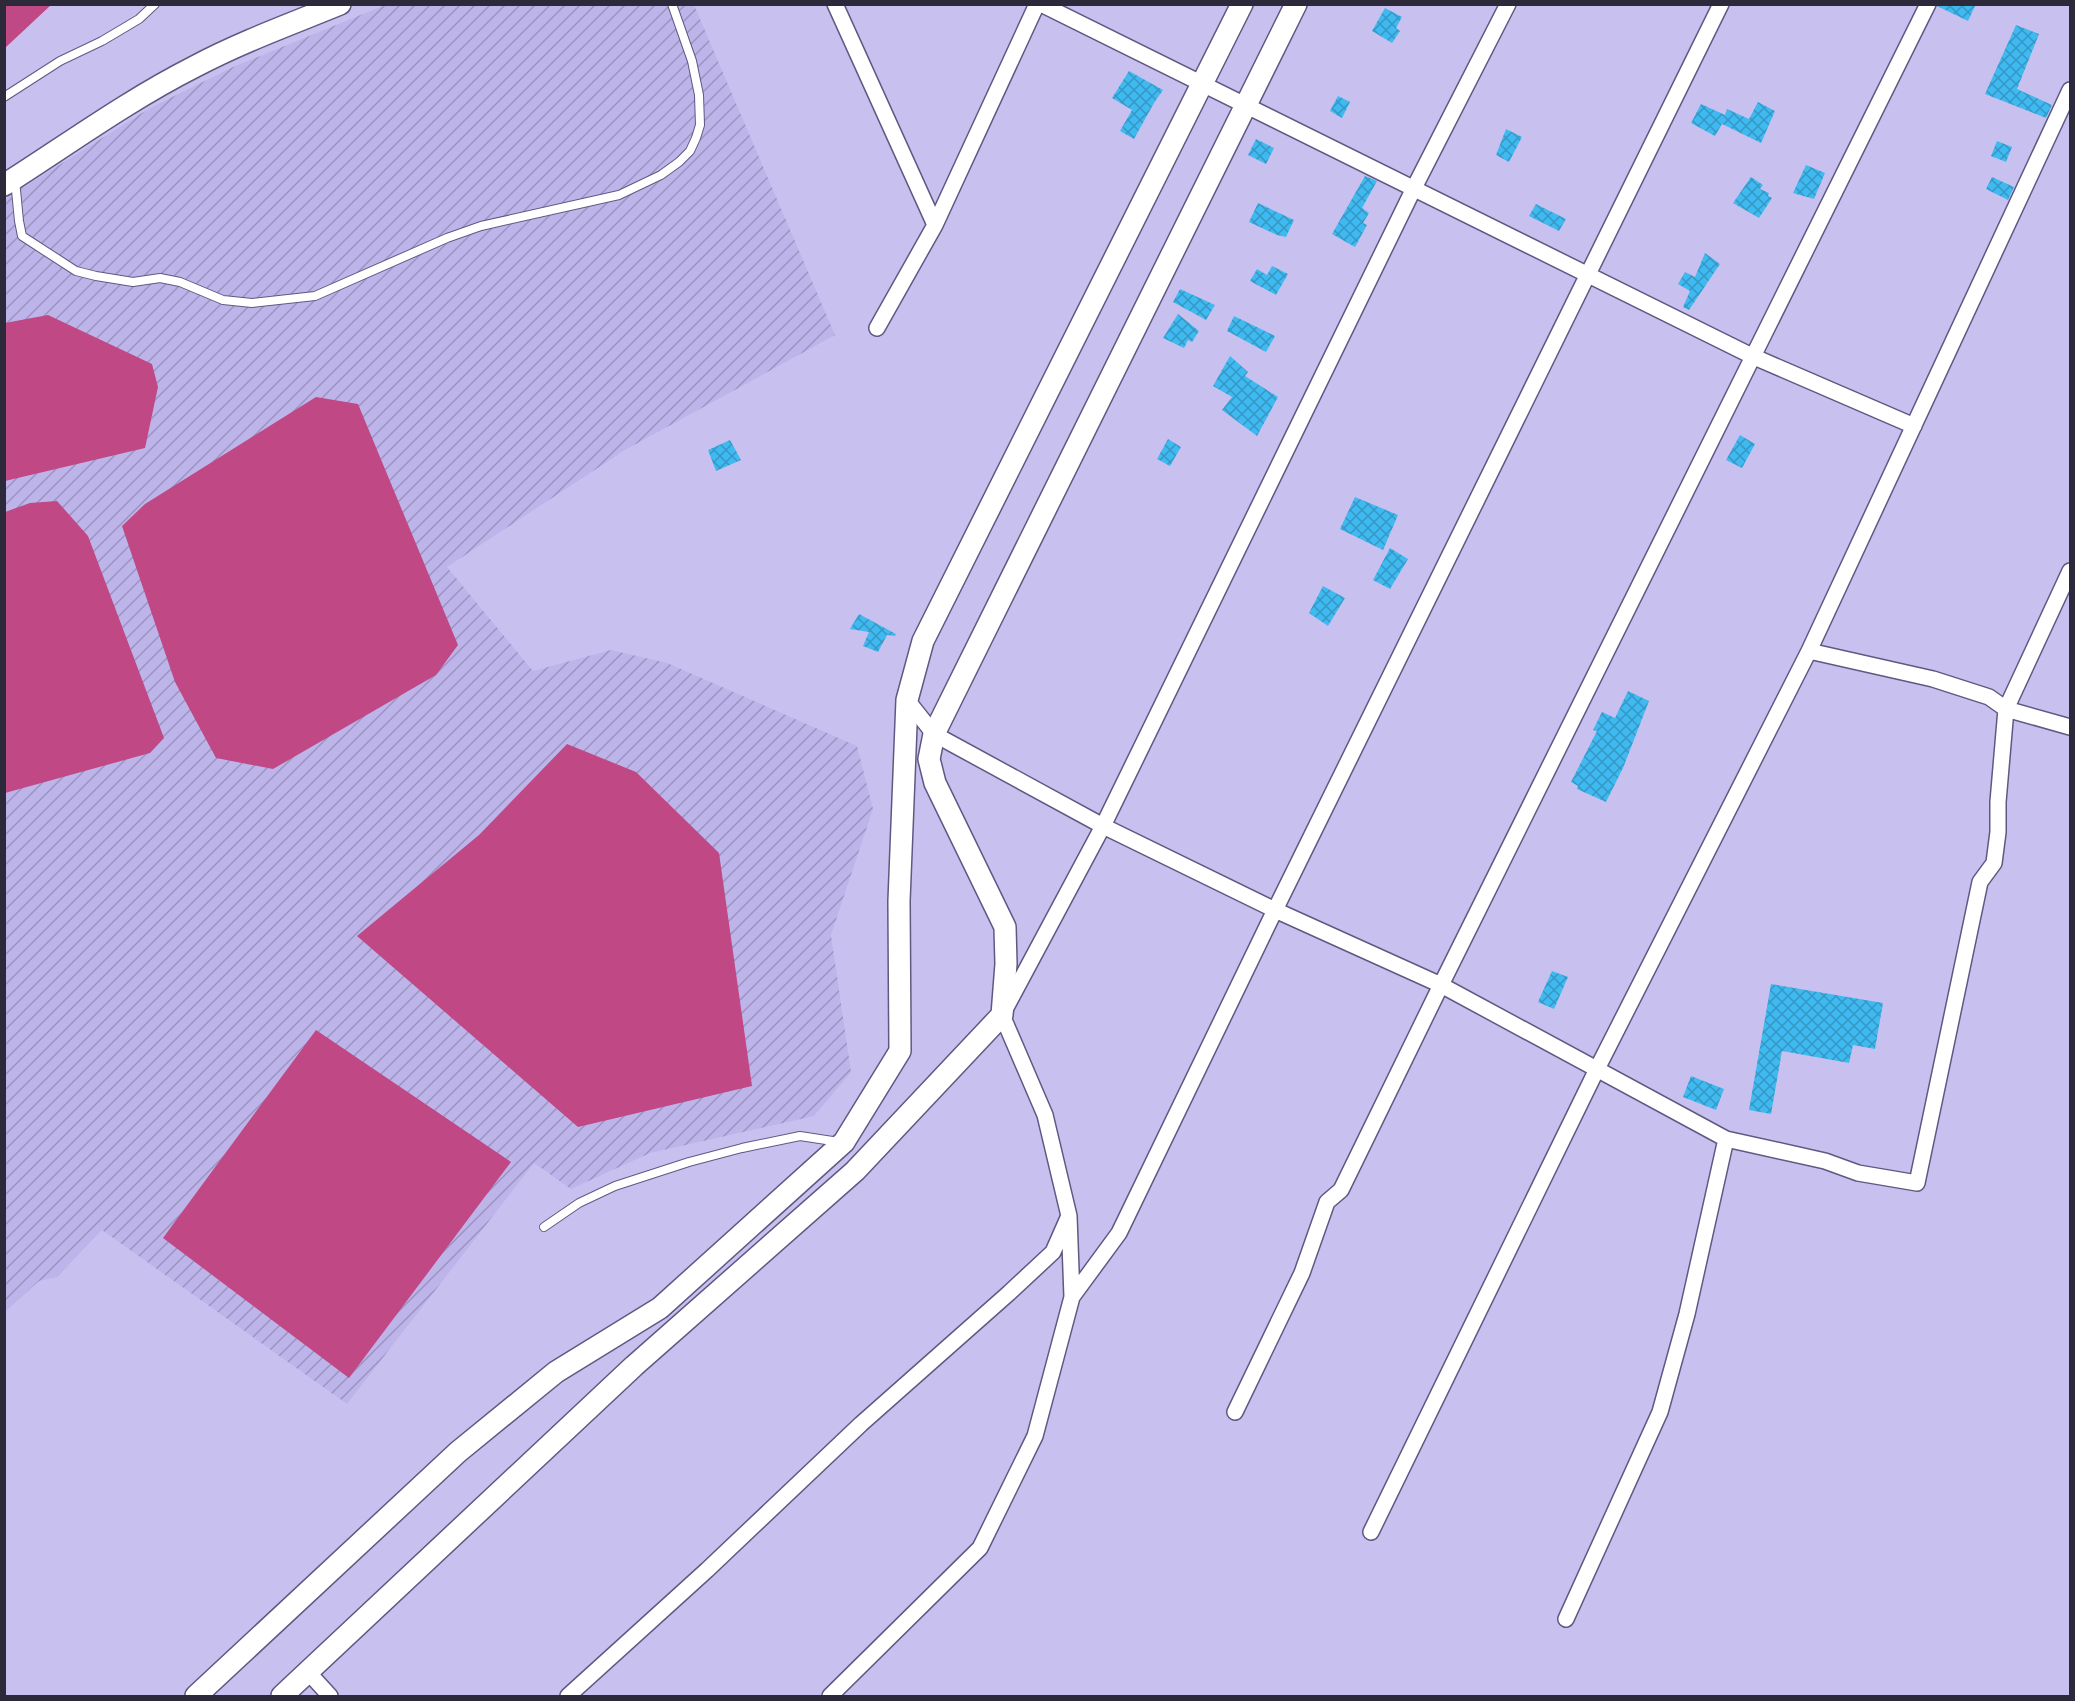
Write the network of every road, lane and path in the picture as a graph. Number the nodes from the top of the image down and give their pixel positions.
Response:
1 (155, 4) edge
2 (340, 4) edge
3 (672, 4) edge
4 (835, 4) edge
5 (1039, 4) edge
6 (1242, 4) edge
7 (1296, 4) edge
8 (1508, 4) edge
9 (1721, 4) edge
10 (1928, 4) edge
11 (1204, 84) junction
12 (2070, 90) edge
13 (4, 97) edge
14 (1246, 105) junction
15 (10, 182) edge
16 (1414, 189) junction
17 (935, 225) junction
18 (1588, 275) junction
19 (877, 328) dead end
20 (1752, 356) junction
21 (1914, 426) junction
22 (2070, 571) edge
23 (1809, 651) junction
24 (907, 700) junction
25 (2006, 709) junction
26 (2070, 727) edge
27 (934, 734) junction
28 (1103, 826) junction
29 (1275, 909) junction
30 (1441, 985) junction
31 (1002, 1016) junction
32 (1598, 1069) junction
33 (1726, 1139) junction
34 (844, 1142) junction
35 (1069, 1216) junction
36 (544, 1227) dead end
37 (1072, 1297) junction
38 (1235, 1412) dead end
39 (1371, 1532) dead end
40 (1566, 1619) dead end
41 (308, 1672) junction
42 (855, 1674) junction
43 (196, 1696) edge
44 (282, 1696) edge
45 (330, 1696) edge
46 (568, 1696) edge
47 (830, 1696) edge
48 (847, 1696) edge

1 - 13 lane
2 - 15 street
3 - 15 lane
4 - 17 street
5 - 11 street
5 - 17 street
6 - 11 street
7 - 14 street
8 - 16 street
9 - 18 street
10 - 20 street
11 - 14 street
11 - 24 street
12 - 21 street
14 - 16 street
14 - 27 street
16 - 18 street
16 - 28 street
17 - 19 street
18 - 20 street
18 - 29 street
20 - 21 street
20 - 30 street
21 - 23 street
22 - 25 street
23 - 25 street
23 - 32 street
24 - 27 street
24 - 34 street
25 - 26 street
25 - 33 street
27 - 28 street
27 - 31 street
28 - 29 street
28 - 31 street
29 - 30 street
29 - 37 street
30 - 32 street
30 - 38 street
31 - 35 street
31 - 41 street
32 - 33 street
32 - 39 street
33 - 40 street
34 - 36 lane
34 - 43 street
35 - 37 street
35 - 46 street
37 - 42 street
41 - 44 street
41 - 45 street
42 - 47 street
42 - 48 street

